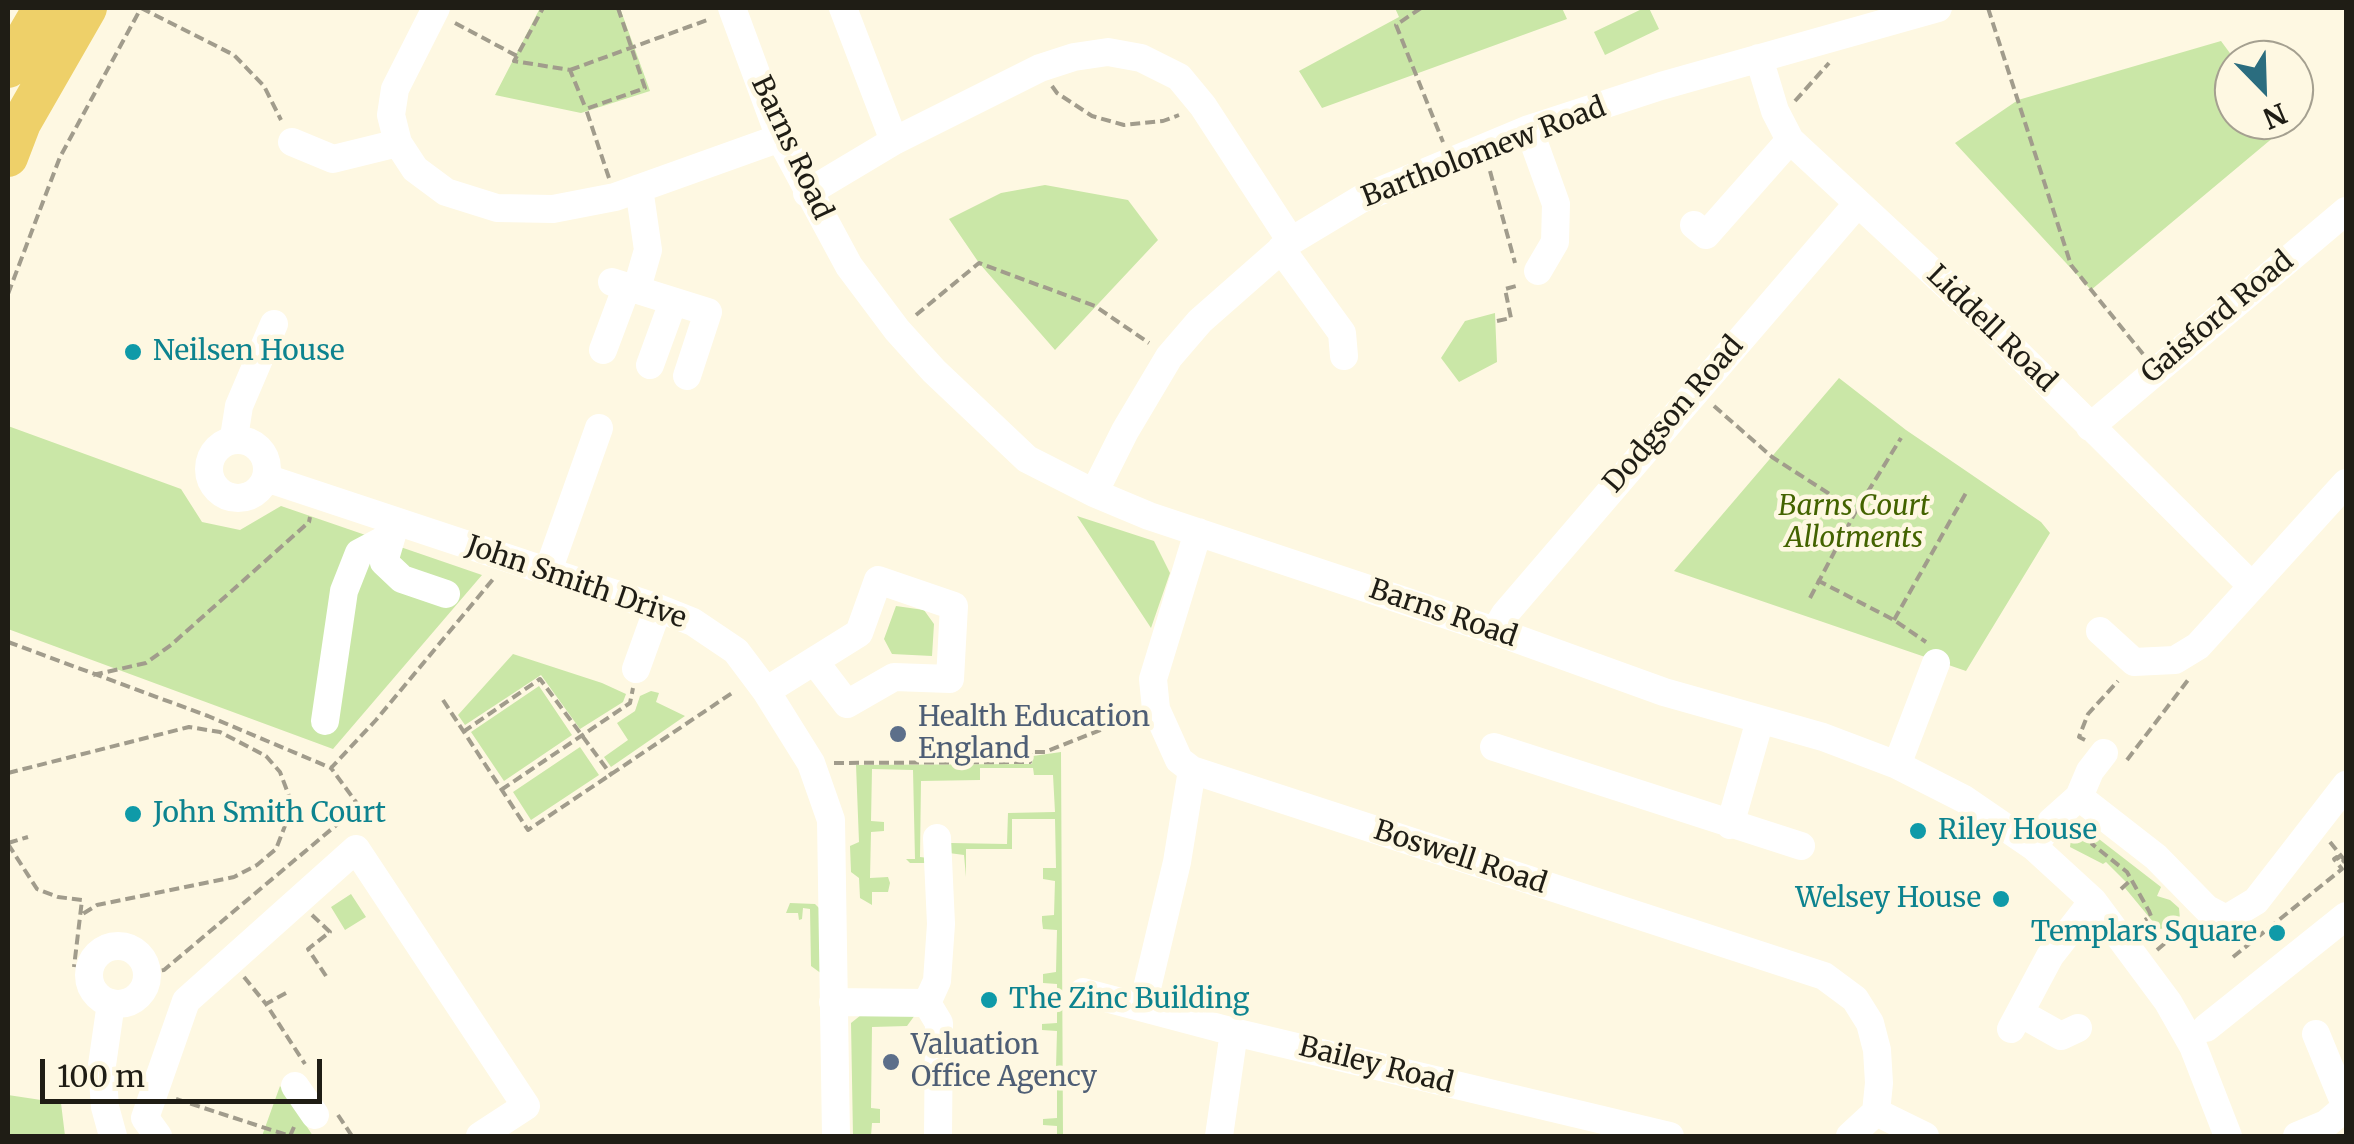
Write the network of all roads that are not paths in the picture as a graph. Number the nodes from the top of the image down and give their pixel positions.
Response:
1 (43, 8) edge
2 (87, 8) edge
3 (843, 8) edge
4 (1938, 8) edge
5 (435, 10) edge
6 (733, 10) edge
7 (1759, 58) junction
8 (8, 68) edge
9 (1529, 129) junction
10 (1784, 130) junction
11 (780, 138) junction
12 (292, 142) road end
13 (894, 142) junction
14 (398, 143) junction
15 (8, 157) edge
16 (627, 193) junction
17 (807, 193) junction
18 (1858, 203) junction
19 (2346, 211) edge
20 (1694, 225) dead end
21 (1286, 245) junction
22 (1538, 271) dead end
23 (625, 285) junction
24 (673, 302) junction
25 (274, 324) dead end
26 (603, 350) dead end
27 (1344, 356) dead end
28 (650, 364) dead end
29 (686, 376) dead end
30 (2090, 427) junction
31 (599, 428) dead end
32 (236, 439) junction
33 (266, 478) junction
34 (2346, 483) edge
35 (1094, 493) junction
36 (394, 529) junction
37 (1198, 532) junction
38 (548, 571) junction
39 (2251, 585) junction
40 (446, 594) dead end
41 (658, 608) junction
42 (1495, 631) junction
43 (2100, 631) dead end
44 (815, 662) junction
45 (1936, 663) road end
46 (636, 670) road end
47 (761, 684) junction
48 (1760, 720) junction
49 (325, 722) dead end
50 (1494, 747) dead end
51 (2116, 757) road end
52 (1897, 766) junction
53 (1192, 770) junction
54 (2342, 784) edge
55 (2079, 797) junction
56 (1730, 825) junction
57 (938, 838) dead end
58 (1800, 846) dead end
59 (2034, 847) junction
60 (2093, 901) junction
61 (2346, 916) edge
62 (2346, 929) edge
63 (147, 975) junction
64 (1083, 992) dead end
65 (186, 1002) junction
66 (833, 1002) junction
67 (111, 1003) junction
68 (927, 1003) junction
69 (1143, 1005) junction
70 (2078, 1028) dead end
71 (1234, 1032) junction
72 (2316, 1034) dead end
73 (296, 1086) dead end
74 (1876, 1112) junction
75 (315, 1115) dead end
76 (113, 1136) edge
77 (158, 1136) edge
78 (480, 1136) edge
79 (836, 1136) edge
80 (938, 1136) edge
81 (1218, 1136) edge
82 (1670, 1136) edge
83 (1850, 1136) edge
84 (1925, 1136) edge
85 (2228, 1136) edge
86 (2298, 1136) edge

1 - 8 highway
2 - 15 highway
3 - 13 street
4 - 7 street, Bartholomew Road
5 - 14 street
6 - 11 street, Barns Road
7 - 9 street, Bartholomew Road
7 - 10 street
9 - 21 street, Bartholomew Road
9 - 22 street
10 - 18 street, Liddell Road
10 - 20 street
11 - 16 street
11 - 17 street, Barns Road
12 - 14 street
13 - 17 street
13 - 21 street
14 - 16 street
16 - 23 street
17 - 35 street, Barns Road
18 - 30 street, Liddell Road
18 - 42 street, Dodgson Road
19 - 30 street, Gaisford Road
21 - 27 street
21 - 35 street, Bartholomew Road
23 - 24 street
23 - 26 street
24 - 28 street
24 - 29 street
25 - 32 street
30 - 39 street, Liddell Road
31 - 38 street
32 - 33 street
32 - 33 street
33 - 36 street, John Smith Drive
34 - 39 street
35 - 37 street, Barns Road
36 - 38 street, John Smith Drive
36 - 40 street
36 - 49 street
37 - 42 street, Barns Road
37 - 53 street
38 - 41 street, John Smith Drive
39 - 43 street
41 - 46 street
41 - 47 street, John Smith Drive
42 - 48 street, Barns Road
44 - 44 street
44 - 47 street
45 - 52 street
47 - 66 street, John Smith Drive
48 - 52 street, Barns Road
48 - 56 street
50 - 56 street
51 - 55 street
52 - 59 street, Barns Road
53 - 69 street
53 - 74 street, Boswell Road
54 - 55 street
55 - 59 street
56 - 58 street
57 - 68 street
59 - 60 street, Barns Road
60 - 70 street
60 - 85 street, Barns Road
61 - 62 street
63 - 65 street
63 - 67 street
63 - 67 street
64 - 69 street, Bailey Road
65 - 77 street
65 - 78 street
66 - 68 street
66 - 79 street, John Smith Drive
67 - 76 street
68 - 80 street
69 - 71 street, Bailey Road
71 - 81 street
71 - 82 street, Bailey Road
72 - 86 street
73 - 75 street
74 - 83 street
74 - 84 street

